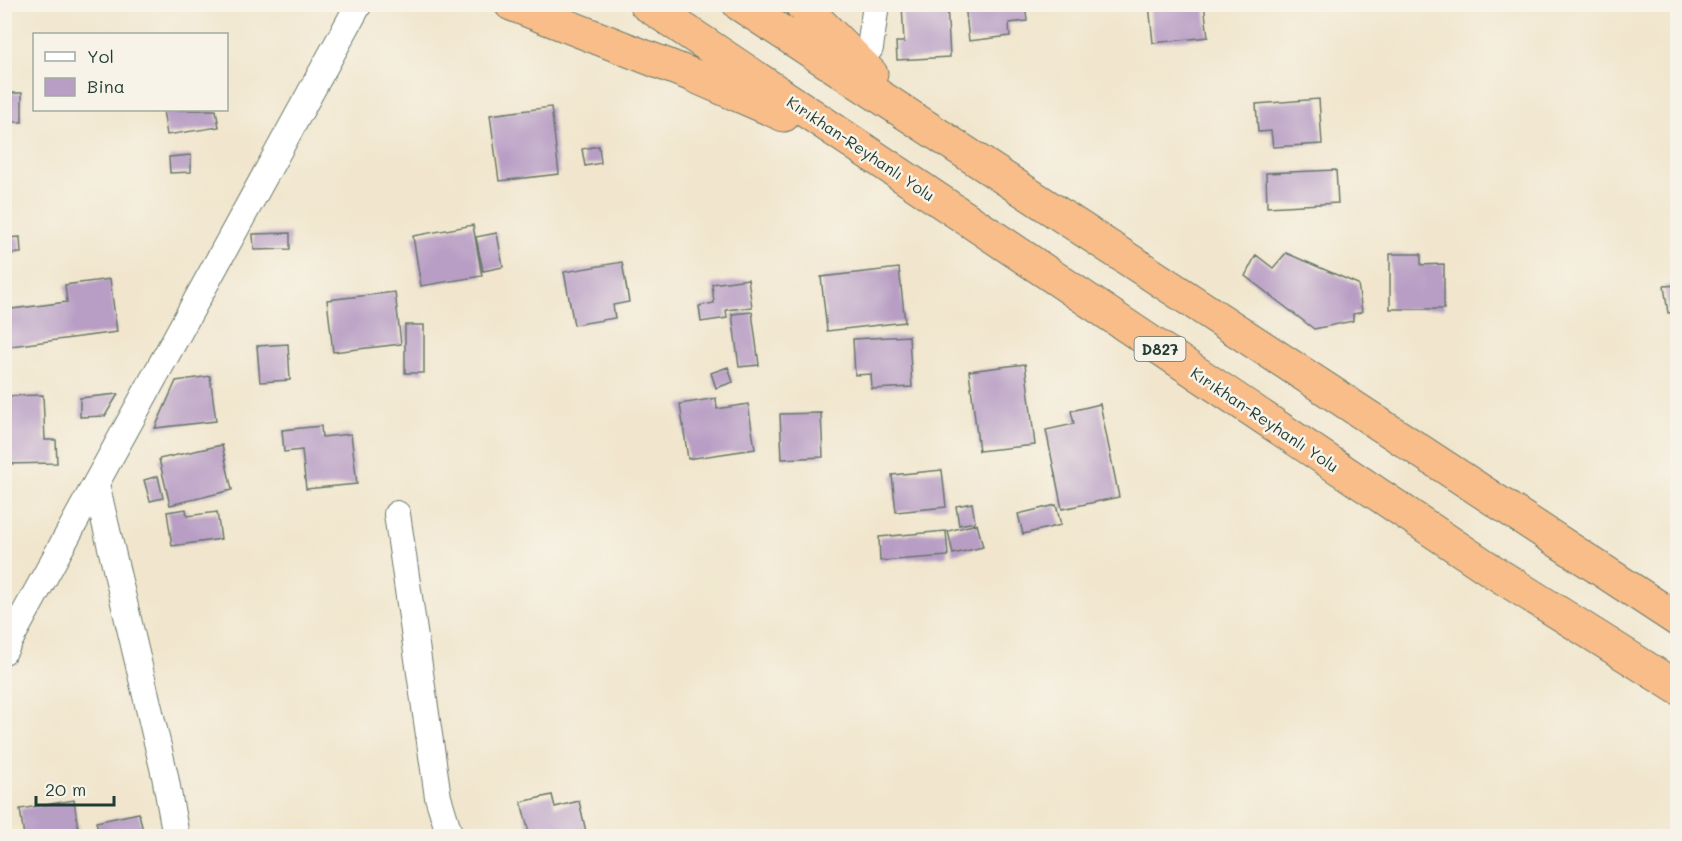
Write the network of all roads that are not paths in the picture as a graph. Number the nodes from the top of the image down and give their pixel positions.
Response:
1 (359, 4) edge
2 (511, 4) edge
3 (646, 4) edge
4 (739, 4) edge
5 (801, 4) edge
6 (876, 4) edge
7 (860, 62) junction
8 (929, 129) junction
9 (866, 152) junction
10 (96, 484) junction
11 (397, 514) dead end
12 (1677, 620) edge
13 (4, 651) edge
14 (1677, 688) edge
15 (176, 837) edge
16 (450, 837) edge

1 - 10 street
2 - 9 highway
3 - 9 highway, Kırıkhan-Reyhanlı Yolu / D827
4 - 8 highway
5 - 7 highway
6 - 7 street
7 - 8 highway
8 - 12 highway
9 - 14 highway, Kırıkhan-Reyhanlı Yolu / D827
10 - 13 street
10 - 15 street
11 - 16 street

